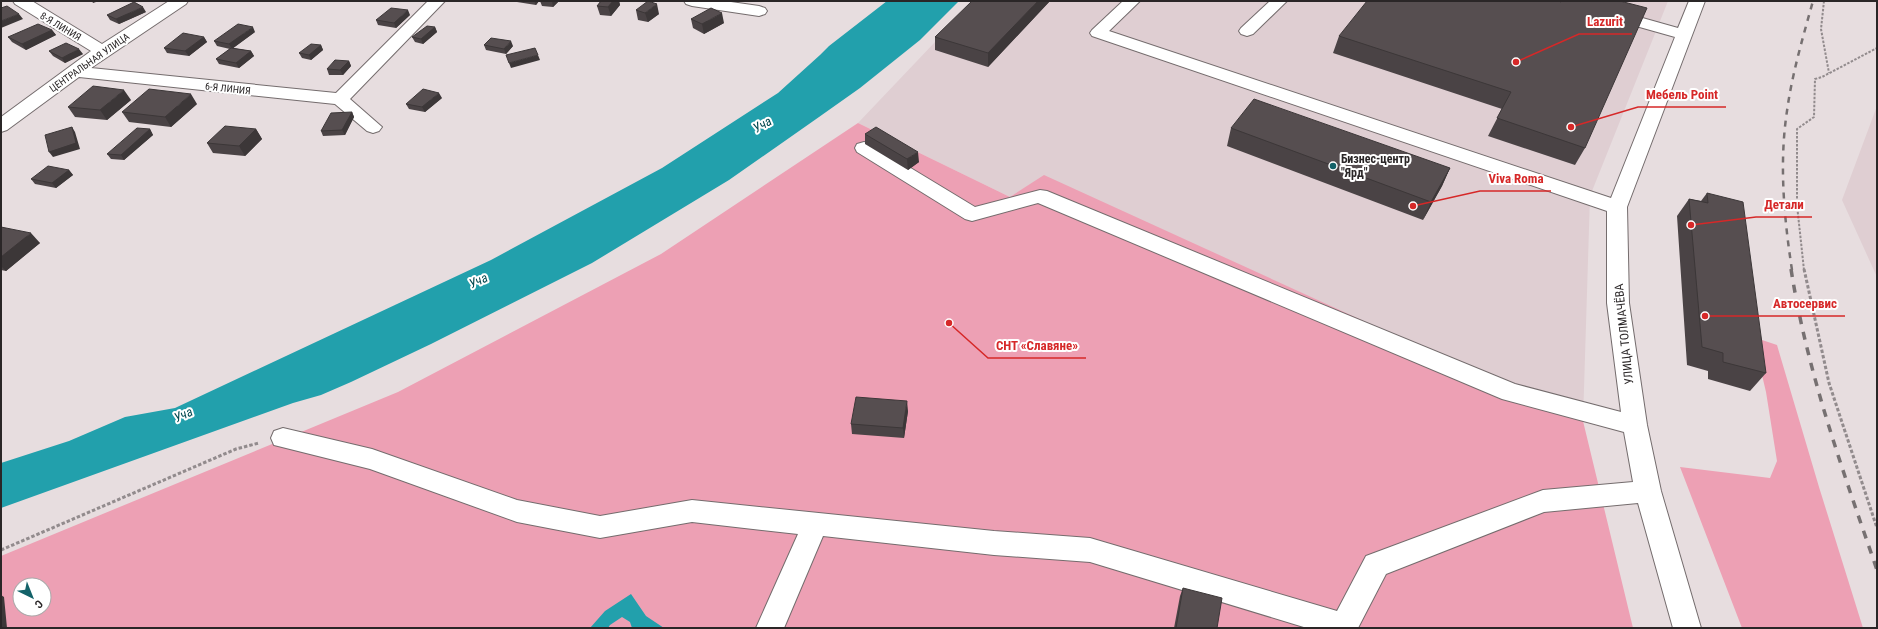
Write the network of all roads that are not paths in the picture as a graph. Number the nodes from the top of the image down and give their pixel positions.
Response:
1 (21, 1) edge
2 (180, 1) edge
3 (438, 1) edge
4 (692, 1) edge
5 (1132, 1) edge
6 (1279, 1) edge
7 (1564, 1) edge
8 (1697, 1) edge
9 (759, 11) dead end
10 (1247, 31) dead end
11 (1685, 35) junction
12 (102, 51) junction
13 (74, 71) junction
14 (340, 99) junction
15 (1, 126) edge
16 (374, 127) dead end
17 (864, 148) dead end
18 (1617, 207) junction
19 (1635, 425) junction
20 (283, 438) road end
21 (1648, 491) junction
22 (815, 525) junction
23 (770, 628) edge
24 (1687, 628) edge

1 - 12 street, 8-Я ЛИНИЯ
2 - 12 street, ЦЕНТРАЛЬНАЯ УЛИЦА
3 - 14 street
4 - 9 street
5 - 18 street
6 - 10 street
7 - 11 street
8 - 11 street, УЛИЦА ТОЛМАЧЁВА
11 - 18 street, УЛИЦА ТОЛМАЧЁВА
12 - 13 street, ЦЕНТРАЛЬНАЯ УЛИЦА
13 - 14 street, 6-Я ЛИНИЯ
13 - 15 street, ЦЕНТРАЛЬНАЯ УЛИЦА
14 - 16 street
17 - 19 street
18 - 19 street, УЛИЦА ТОЛМАЧЁВА
19 - 21 street, УЛИЦА ТОЛМАЧЁВА
20 - 22 street
21 - 22 street
21 - 24 street, УЛИЦА ТОЛМАЧЁВА
22 - 23 street

